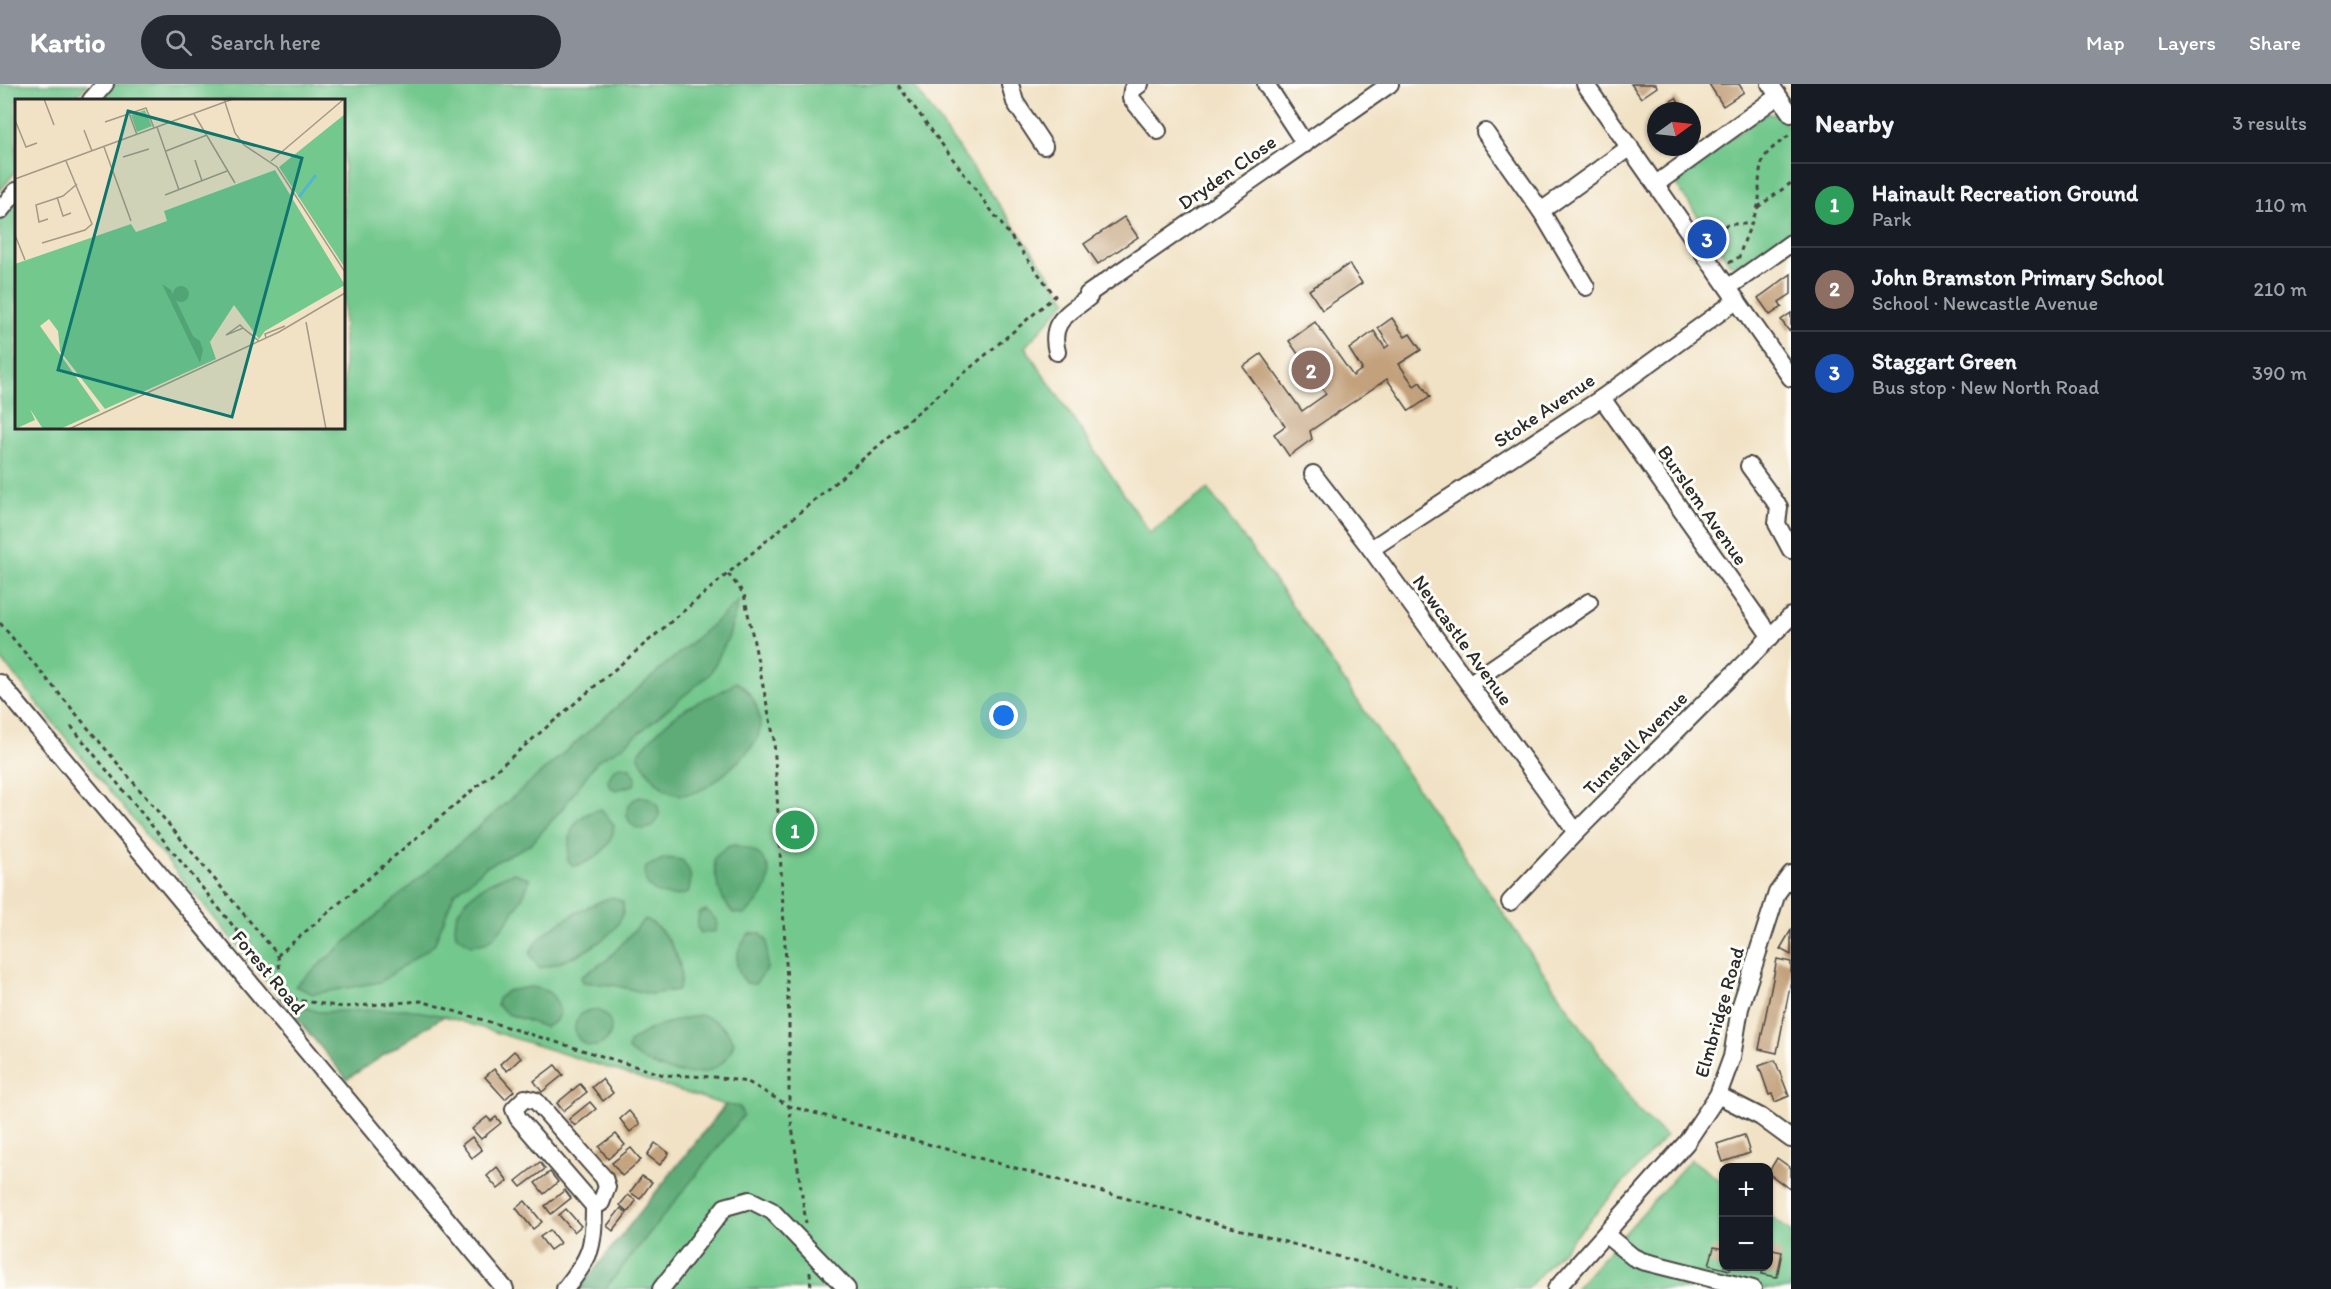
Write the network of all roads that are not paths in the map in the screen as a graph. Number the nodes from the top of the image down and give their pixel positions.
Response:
1 (105, 84) edge
2 (1010, 84) edge
3 (1140, 84) edge
4 (1266, 84) edge
5 (1390, 84) edge
6 (1585, 84) edge
7 (1774, 90) edge
8 (92, 99) edge
9 (1791, 114) edge
10 (1158, 131) dead end
11 (1485, 132) dead end
12 (1305, 144) junction
13 (1044, 146) dead end
14 (1630, 147) junction
15 (1656, 184) junction
16 (15, 192) edge
17 (0, 211) edge
18 (1541, 211) junction
19 (1791, 243) edge
20 (1586, 286) dead end
21 (1733, 294) junction
22 (1057, 352) dead end
23 (1791, 378) edge
24 (1602, 398) junction
25 (1749, 466) dead end
26 (1313, 474) dead end
27 (1371, 549) junction
28 (1791, 550) edge
29 (1589, 602) dead end
30 (1791, 616) edge
31 (1771, 637) junction
32 (0, 683) edge
33 (1469, 684) junction
34 (1576, 832) junction
35 (1791, 874) edge
36 (1510, 902) dead end
37 (1718, 1095) junction
38 (1791, 1139) edge
39 (594, 1206) junction
40 (1605, 1234) junction
41 (505, 1289) edge
42 (565, 1289) edge
43 (661, 1289) edge
44 (847, 1289) edge
45 (1556, 1289) edge
46 (1753, 1289) edge

1 - 8 street
2 - 13 street
3 - 10 street
4 - 12 street
5 - 12 street, Dryden Close
6 - 14 street
7 - 9 street
7 - 15 street
11 - 18 street
12 - 22 street, Dryden Close
14 - 15 street
14 - 18 street
15 - 21 street
16 - 17 street
18 - 20 street
19 - 21 street, Stoke Avenue
21 - 23 street
21 - 24 street, Stoke Avenue
24 - 27 street, Stoke Avenue
24 - 31 street, Burslem Avenue
25 - 28 street
26 - 27 street, Newcastle Avenue
27 - 33 street, Newcastle Avenue
29 - 33 street
30 - 31 street, Tunstall Avenue
31 - 34 street, Tunstall Avenue
32 - 41 street, Forest Road
33 - 34 street, Newcastle Avenue
34 - 36 street, Tunstall Avenue
35 - 37 street, Elmbridge Road
37 - 38 street
37 - 40 street, Elmbridge Road
39 - 39 street
39 - 42 street
40 - 45 street, Elmbridge Road
40 - 46 street
43 - 44 street

